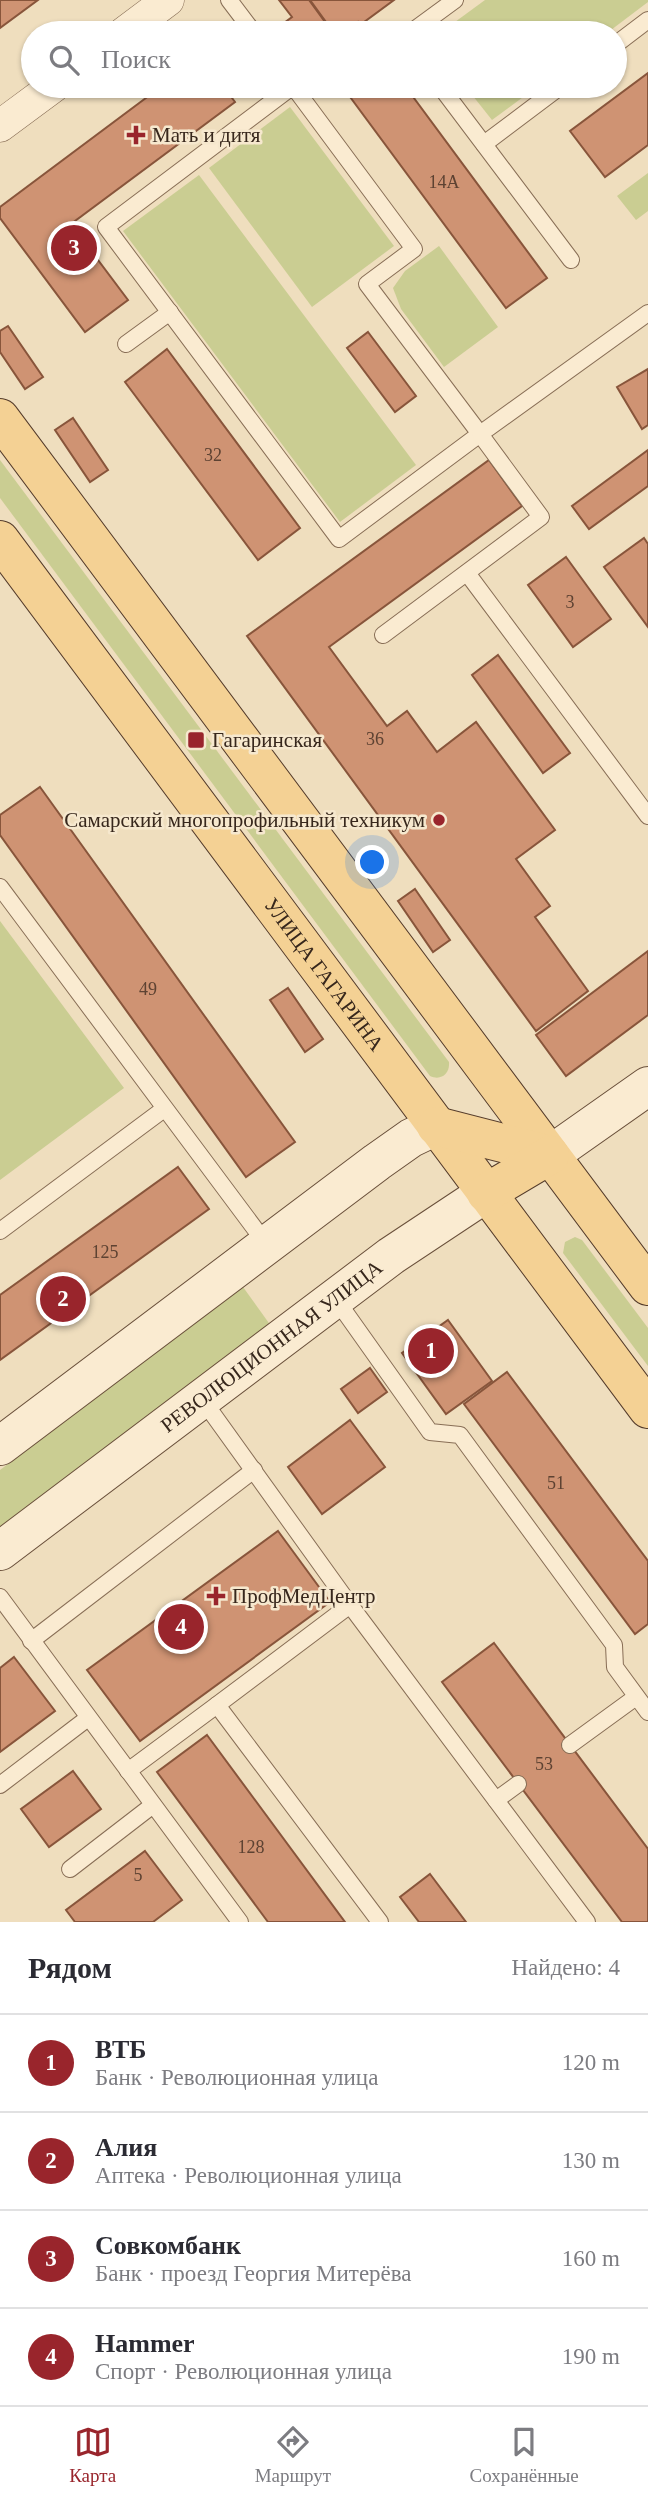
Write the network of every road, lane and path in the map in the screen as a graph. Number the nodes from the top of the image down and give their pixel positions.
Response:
1 (168, 0) edge
2 (229, 0) edge
3 (455, 0) edge
4 (648, 20) edge
5 (140, 21) edge
6 (245, 21) edge
7 (426, 21) edge
8 (627, 36) edge
9 (38, 98) edge
10 (277, 98) edge
11 (302, 98) edge
12 (449, 98) edge
13 (545, 98) edge
14 (0, 126) edge
15 (484, 144) junction
16 (571, 260) dead end
17 (170, 312) junction
18 (648, 313) edge
19 (126, 344) dead end
20 (0, 418) edge
21 (480, 435) junction
22 (0, 540) edge
23 (467, 573) junction
24 (383, 635) dead end
25 (648, 816) edge
26 (0, 887) edge
27 (648, 1086) edge
28 (164, 1109) junction
29 (436, 1126) junction
30 (550, 1155) junction
31 (486, 1193) junction
32 (0, 1231) edge
33 (267, 1245) junction
34 (648, 1286) edge
35 (335, 1298) junction
36 (202, 1399) junction
37 (648, 1409) edge
38 (0, 1446) edge
39 (254, 1470) junction
40 (0, 1551) edge
41 (0, 1597) edge
42 (350, 1605) junction
43 (31, 1641) junction
44 (636, 1696) junction
45 (217, 1705) junction
46 (648, 1712) edge
47 (88, 1717) junction
48 (570, 1745) dead end
49 (128, 1771) junction
50 (518, 1784) dead end
51 (0, 1785) edge
52 (496, 1800) junction
53 (153, 1805) junction
54 (70, 1869) dead end
55 (231, 1919) edge
56 (380, 1922) edge
57 (587, 1922) edge

1 - 5 street
2 - 6 lane
3 - 7 lane
4 - 8 lane
9 - 14 street
10 - 17 lane
11 - 21 lane
12 - 15 lane
13 - 15 lane
15 - 16 lane
17 - 19 lane
17 - 21 lane
18 - 21 lane
20 - 30 main road
21 - 23 lane
22 - 29 main road, УЛИЦА ГАГАРИНА
23 - 24 lane
23 - 25 lane
26 - 28 lane
27 - 30 main road, РЕВОЛЮЦИОННАЯ УЛИЦА
28 - 32 lane
28 - 33 lane
29 - 30 main road
29 - 31 main road, УЛИЦА ГАГАРИНА
29 - 33 main road
30 - 31 main road, РЕВОЛЮЦИОННАЯ УЛИЦА
30 - 34 main road
31 - 35 main road, РЕВОЛЮЦИОННАЯ УЛИЦА
31 - 37 main road, УЛИЦА ГАГАРИНА
33 - 38 main road
35 - 36 main road, РЕВОЛЮЦИОННАЯ УЛИЦА
35 - 44 lane
36 - 39 lane
36 - 40 main road, РЕВОЛЮЦИОННАЯ УЛИЦА
39 - 42 lane
39 - 43 lane
41 - 43 lane
42 - 45 lane
42 - 52 lane
43 - 47 lane
44 - 46 lane
44 - 48 lane
45 - 49 lane
45 - 56 lane
47 - 49 lane
47 - 51 lane
49 - 53 lane
50 - 52 lane
52 - 57 lane
53 - 54 lane
53 - 55 lane

